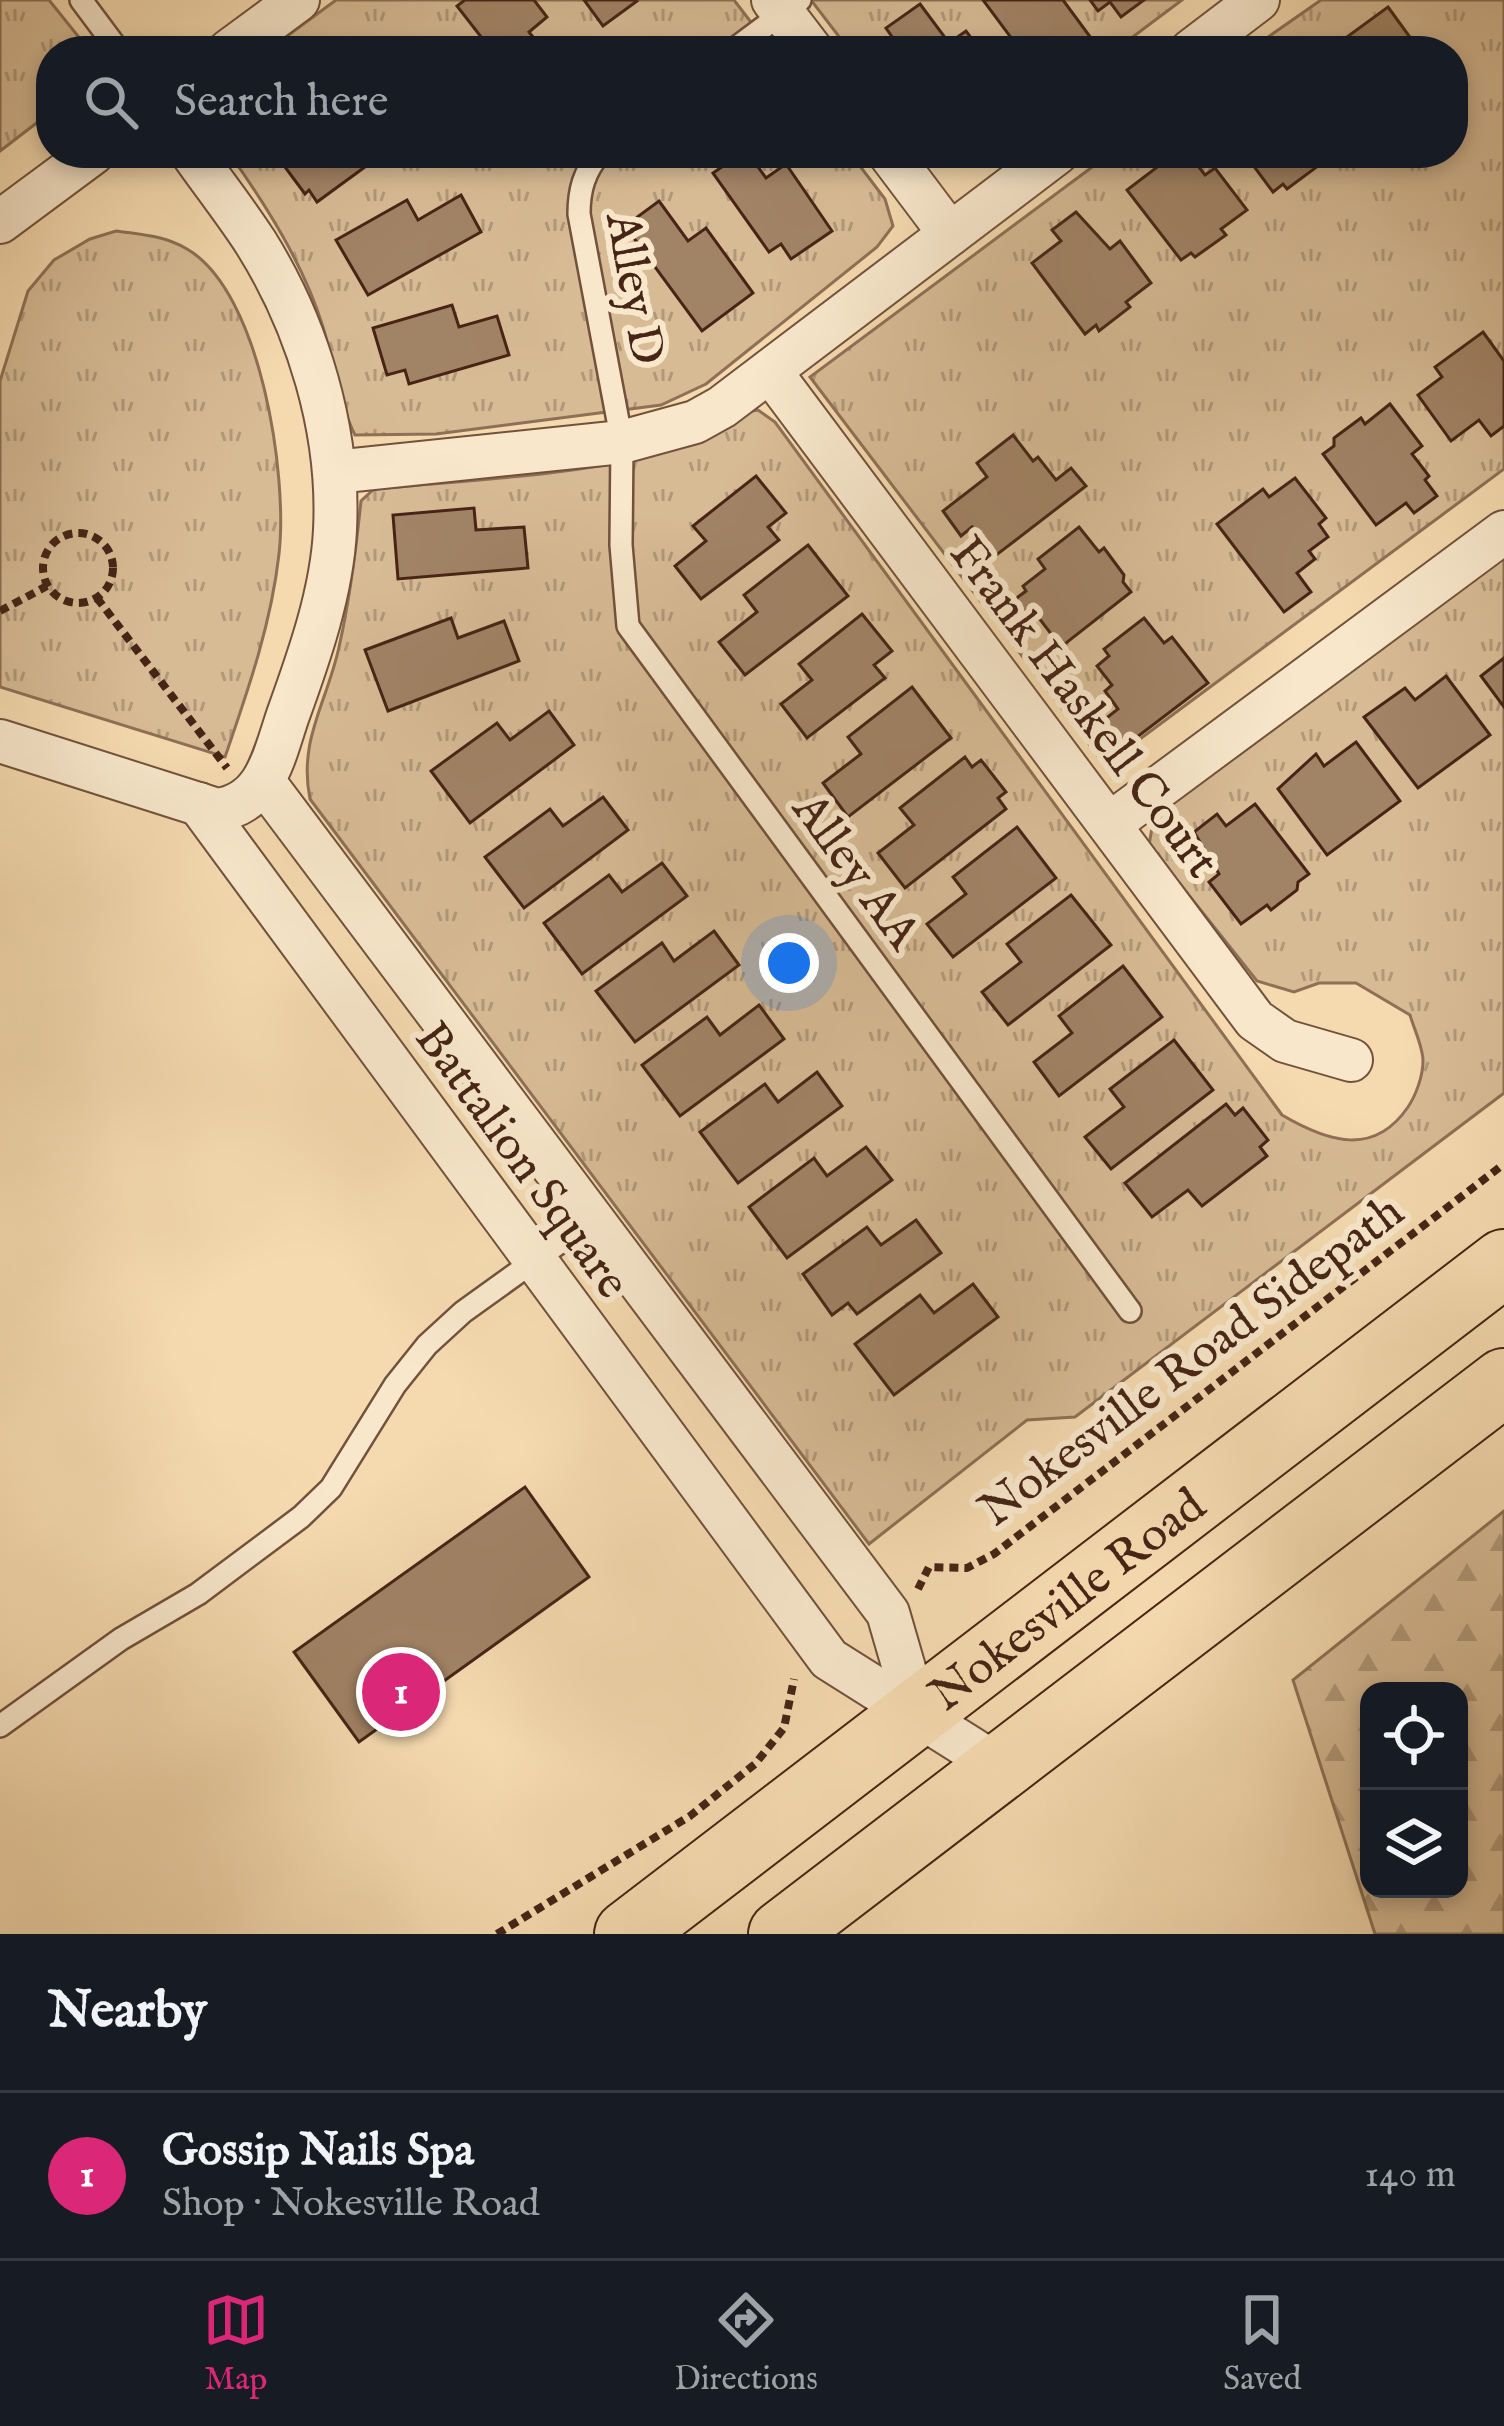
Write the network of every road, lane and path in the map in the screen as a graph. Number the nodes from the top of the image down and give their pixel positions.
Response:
1 (81, 0) edge
2 (298, 0) edge
3 (1258, 0) edge
4 (785, 4) edge
5 (107, 36) edge
6 (250, 36) edge
7 (749, 36) edge
8 (803, 36) edge
9 (1211, 36) edge
10 (73, 168) edge
11 (203, 168) edge
12 (590, 168) edge
13 (900, 168) edge
14 (1037, 168) edge
15 (0, 222) edge
16 (950, 234) junction
17 (770, 370) junction
18 (622, 442) junction
19 (334, 472) junction
20 (1504, 532) edge
21 (47, 586) junction
22 (97, 598) junction
23 (0, 610) edge
24 (0, 741) edge
25 (257, 790) junction
26 (199, 804) junction
27 (1112, 823) junction
28 (1351, 1060) dead end
29 (1504, 1164) edge
30 (591, 1220) junction
31 (535, 1260) junction
32 (1504, 1263) edge
33 (1130, 1311) dead end
34 (1504, 1382) edge
35 (918, 1589) dead end
36 (811, 1672) dead end
37 (917, 1714) junction
38 (0, 1726) edge
39 (1003, 1768) junction
40 (497, 1934) edge
41 (628, 1934) edge
42 (782, 1934) edge

1 - 5 lane
2 - 6 street
3 - 9 street
4 - 7 lane
4 - 8 street
10 - 15 street
11 - 19 street
12 - 18 lane, Alley D
13 - 16 street
14 - 16 street
16 - 17 street
17 - 18 street
17 - 27 street, Frank Haskell Court
18 - 19 street
18 - 33 lane, Alley AA
19 - 25 street
20 - 27 street
21 - 22 path
21 - 22 path
21 - 23 path
22 - 25 path
24 - 26 street
25 - 26 street
25 - 30 street, Battalion Square
26 - 31 street, Battalion Square
27 - 28 street, Frank Haskell Court
29 - 35 path, Nokesville Road Sidepath
30 - 31 lane
30 - 37 street, Battalion Square
31 - 37 street, Battalion Square
31 - 38 lane
32 - 37 highway, Nokesville Road
34 - 39 highway, Nokesville Road
36 - 40 path
37 - 39 street, Battalion Square
37 - 41 highway, Nokesville Road
39 - 42 highway, Nokesville Road

